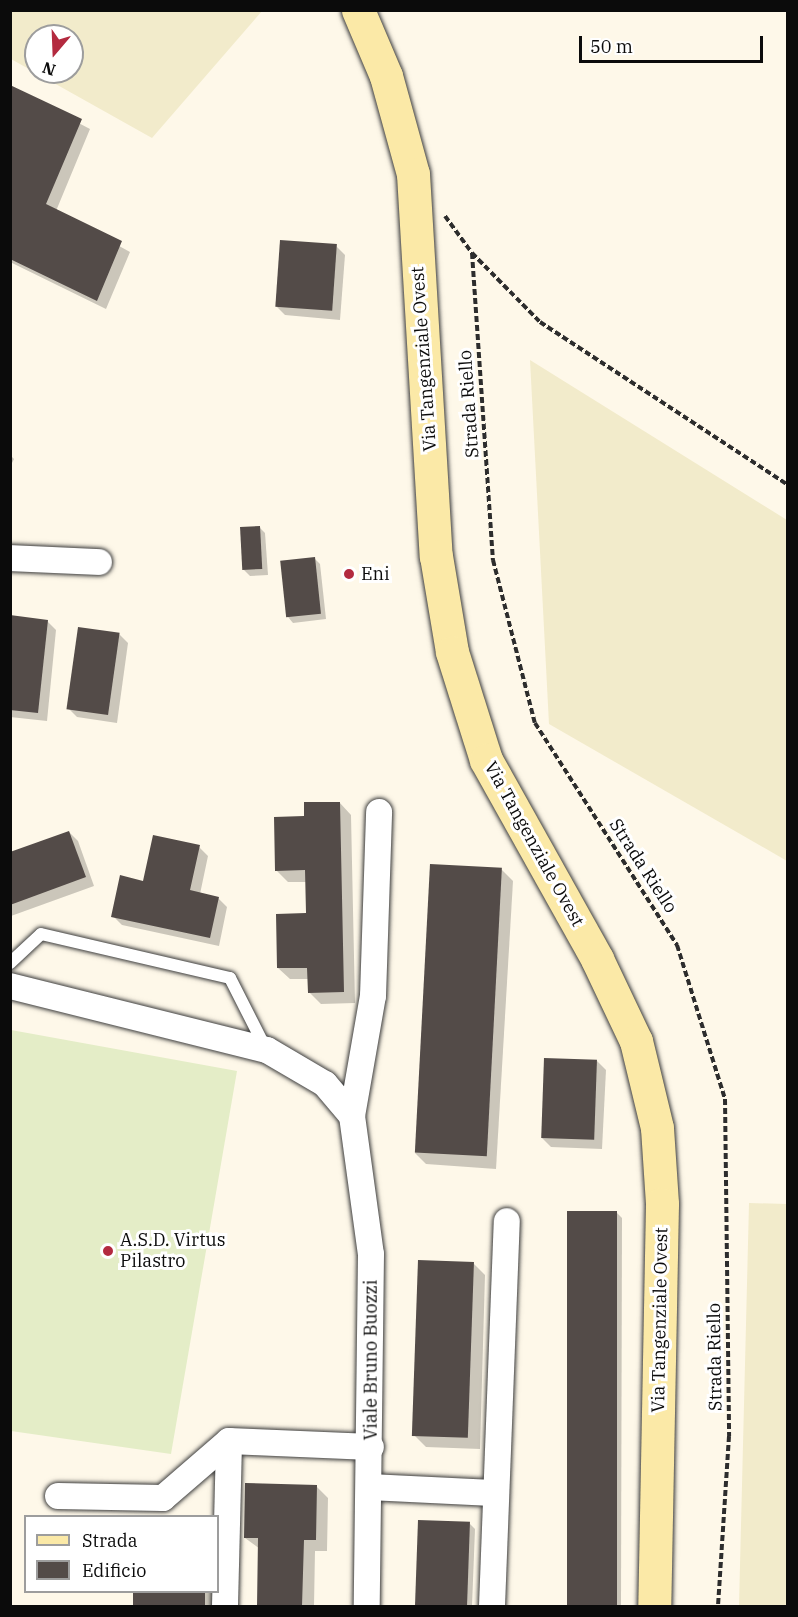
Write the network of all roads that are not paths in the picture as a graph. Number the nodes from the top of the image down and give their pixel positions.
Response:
1 (358, 10) edge
2 (10, 558) edge
3 (99, 562) dead end
4 (379, 812) dead end
5 (10, 963) edge
6 (10, 986) edge
7 (267, 1050) junction
8 (352, 1116) junction
9 (507, 1221) dead end
10 (229, 1441) junction
11 (371, 1447) junction
12 (369, 1487) junction
13 (493, 1493) junction
14 (58, 1496) dead end
15 (225, 1606) edge
16 (367, 1606) edge
17 (492, 1606) edge
18 (654, 1606) edge

1 - 18 main road, Via Tangenziale Ovest
2 - 3 street
4 - 8 street, Viale Bruno Buozzi
5 - 7 lane
6 - 7 street
7 - 8 street
8 - 11 street, Viale Bruno Buozzi
9 - 13 street
10 - 11 street
10 - 14 street
10 - 15 street
11 - 12 street, Viale Bruno Buozzi
12 - 13 street
12 - 16 street, Viale Bruno Buozzi
13 - 17 street

